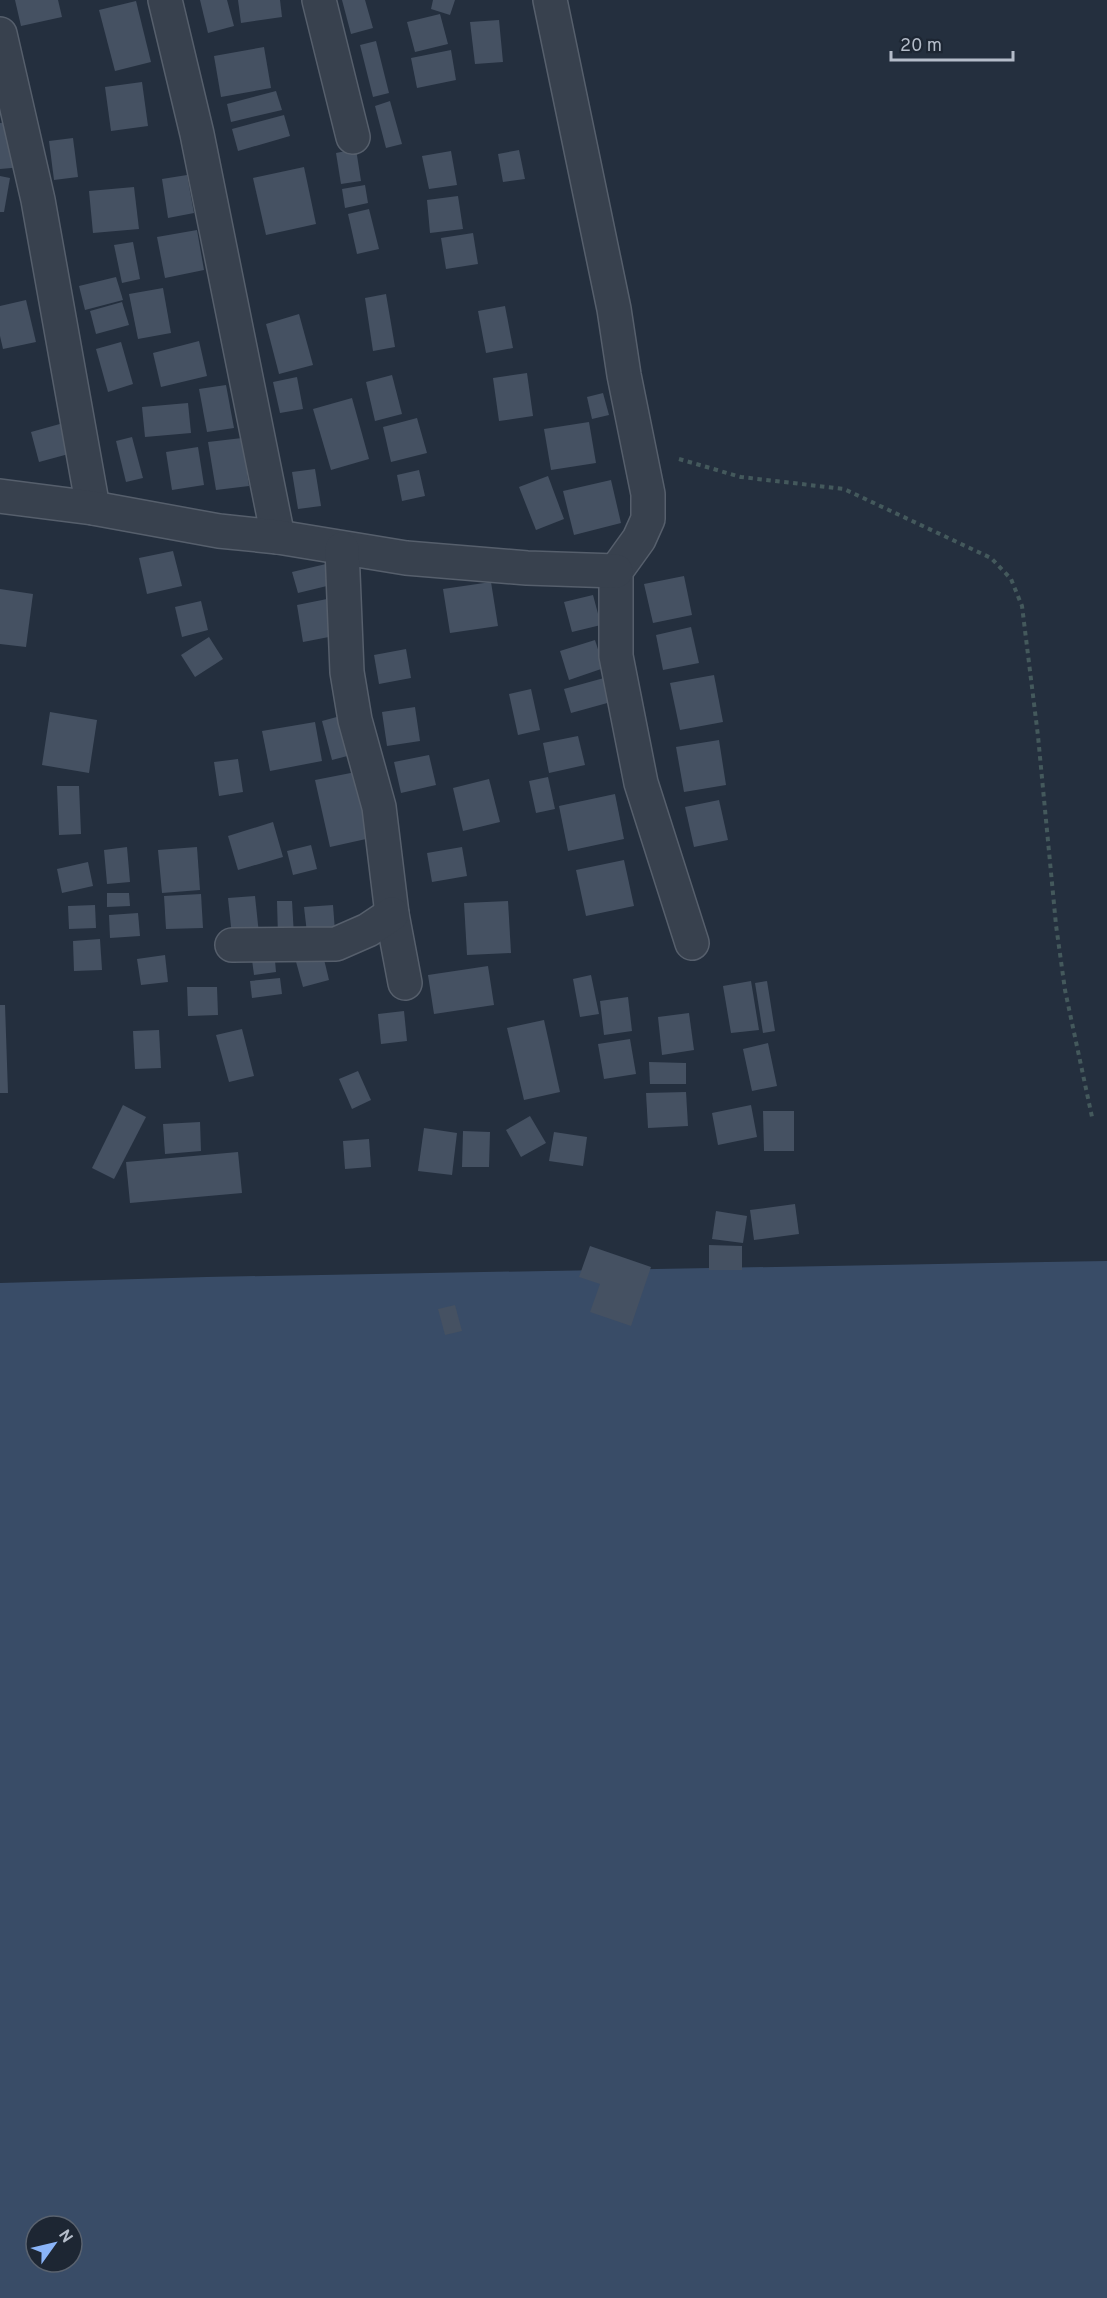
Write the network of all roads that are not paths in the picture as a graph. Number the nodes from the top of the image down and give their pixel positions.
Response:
1 (165, 0) edge
2 (319, 0) edge
3 (550, 0) edge
4 (0, 34) edge
5 (353, 137) dead end
6 (0, 496) edge
7 (93, 508) junction
8 (278, 537) junction
9 (342, 549) junction
10 (616, 571) junction
11 (392, 914) junction
12 (692, 943) dead end
13 (232, 945) dead end
14 (405, 983) dead end

1 - 8 street
2 - 5 street
3 - 10 street
4 - 7 street
6 - 7 street
7 - 8 street
8 - 9 street
9 - 10 street
9 - 11 street
10 - 12 street
11 - 13 street
11 - 14 street

